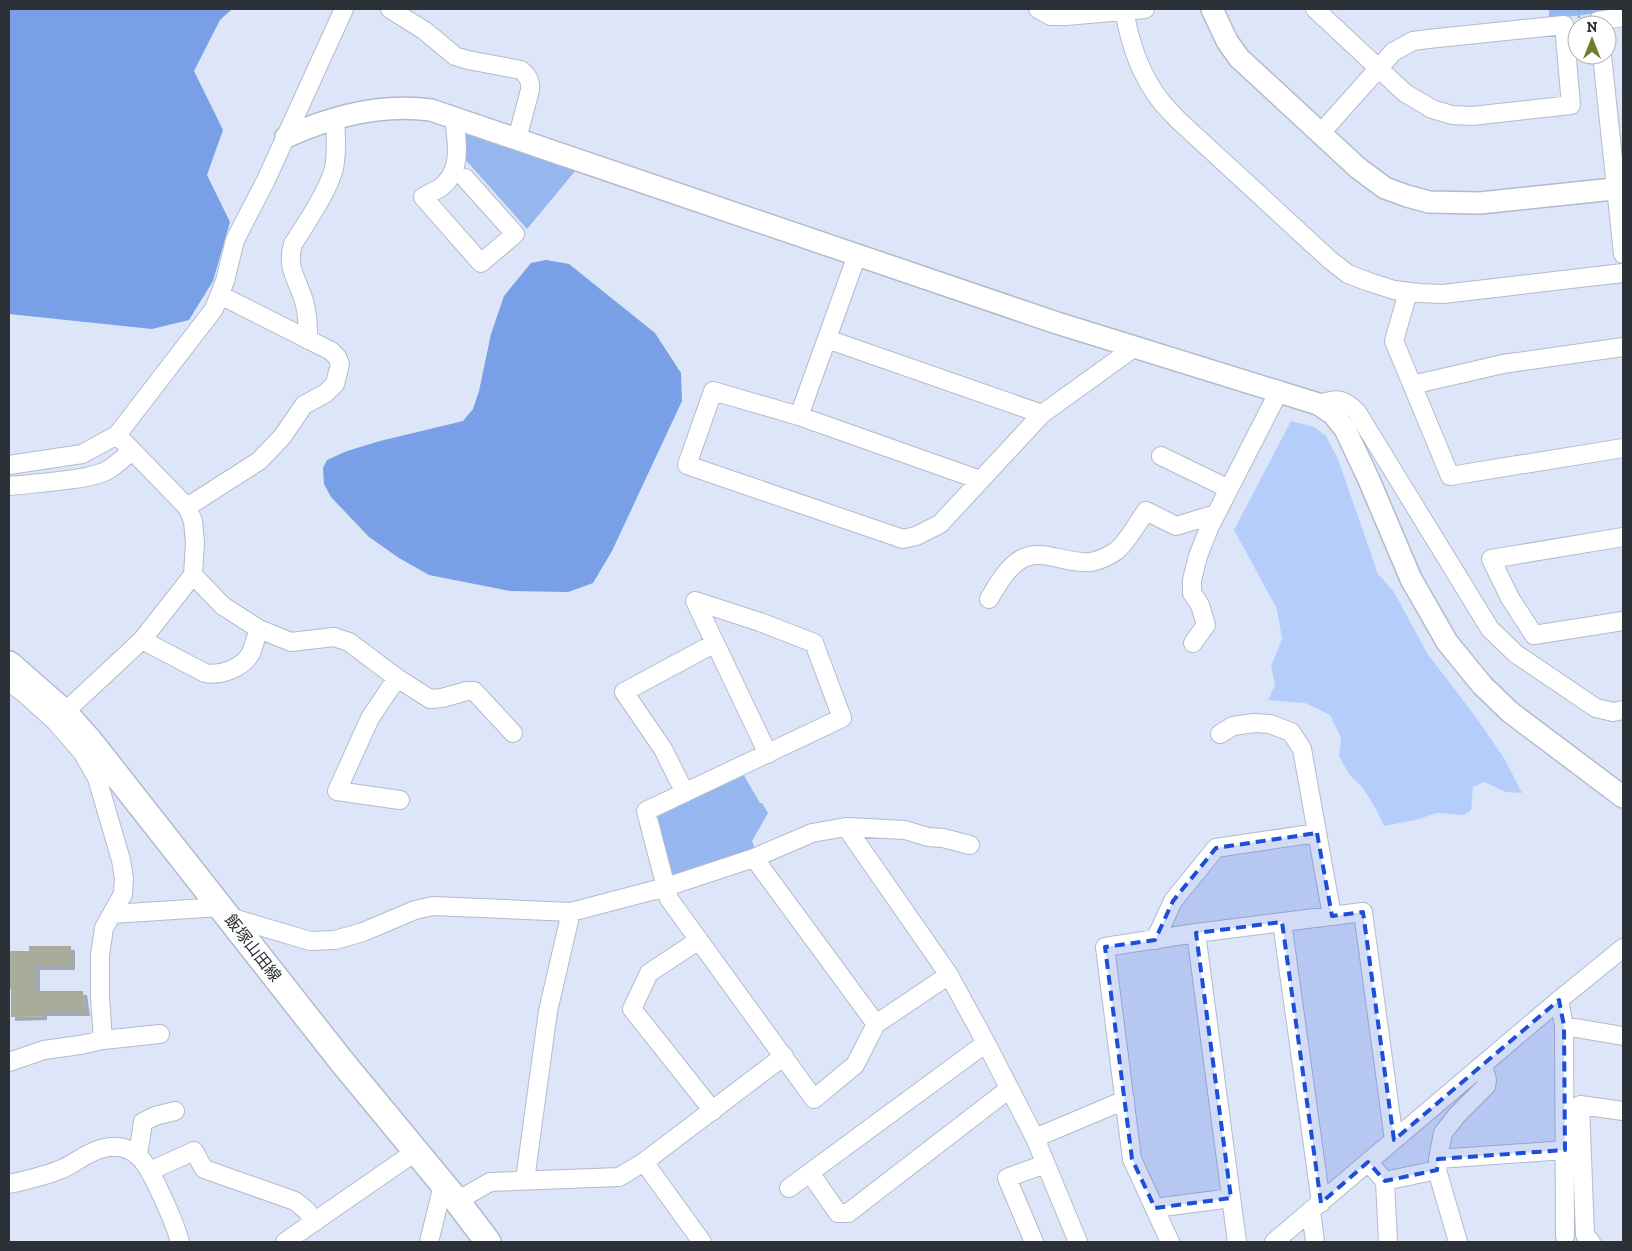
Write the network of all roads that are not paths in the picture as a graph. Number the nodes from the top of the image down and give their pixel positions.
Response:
1 (344, 9) edge
2 (390, 9) edge
3 (1038, 9) edge
4 (1145, 9) edge
5 (1212, 9) edge
6 (1315, 9) edge
7 (1124, 10) edge
8 (1605, 65) edge
9 (1379, 69) junction
10 (1615, 101) edge
11 (335, 118) junction
12 (454, 118) junction
13 (1320, 134) junction
14 (286, 137) junction
15 (517, 139) junction
16 (465, 178) dead end
17 (1620, 188) edge
18 (1623, 254) edge
19 (857, 255) junction
20 (1623, 273) edge
21 (1408, 292) junction
22 (220, 295) junction
23 (827, 339) junction
24 (308, 340) junction
25 (1135, 347) junction
26 (1623, 348) edge
27 (1412, 385) junction
28 (1279, 391) junction
29 (1318, 404) junction
30 (1042, 414) junction
31 (799, 416) junction
32 (116, 435) junction
33 (1623, 448) edge
34 (132, 451) junction
35 (1161, 456) dead end
36 (9, 465) edge
37 (980, 480) junction
38 (9, 486) edge
39 (1229, 489) junction
40 (187, 508) junction
41 (1216, 514) junction
42 (1623, 537) edge
43 (193, 575) junction
44 (989, 599) dead end
45 (1623, 621) edge
46 (259, 629) junction
47 (142, 640) junction
48 (715, 643) junction
49 (1193, 643) dead end
50 (9, 664) edge
51 (397, 678) junction
52 (9, 682) edge
53 (1623, 710) edge
54 (60, 717) junction
55 (513, 733) dead end
56 (1220, 734) dead end
57 (768, 754) junction
58 (685, 793) junction
59 (1623, 797) edge
60 (400, 800) dead end
61 (846, 827) junction
62 (1317, 833) junction
63 (970, 845) dead end
64 (754, 858) junction
65 (666, 887) junction
66 (225, 912) junction
67 (571, 912) junction
68 (112, 914) junction
69 (1332, 916) junction
70 (1282, 922) junction
71 (1196, 933) junction
72 (699, 940) junction
73 (1155, 940) junction
74 (1623, 948) edge
75 (949, 975) junction
76 (1559, 1000) junction
77 (876, 1024) junction
78 (1564, 1026) junction
79 (160, 1034) dead end
80 (1623, 1036) edge
81 (103, 1040) junction
82 (986, 1043) junction
83 (784, 1056) junction
84 (9, 1062) edge
85 (1483, 1065) junction
86 (1010, 1089) junction
87 (1125, 1100) junction
88 (175, 1111) dead end
89 (713, 1111) junction
90 (1623, 1111) edge
91 (1034, 1138) junction
92 (1394, 1140) junction
93 (1564, 1150) junction
94 (415, 1152) junction
95 (138, 1155) junction
96 (644, 1162) junction
97 (1368, 1162) junction
98 (1045, 1164) junction
99 (1438, 1164) junction
100 (150, 1171) junction
101 (810, 1173) junction
102 (525, 1180) junction
103 (1386, 1181) junction
104 (9, 1184) edge
105 (789, 1188) dead end
106 (450, 1193) junction
107 (1231, 1198) junction
108 (1316, 1207) junction
109 (1155, 1208) junction
110 (315, 1222) junction
111 (1565, 1236) dead end
112 (180, 1242) edge
113 (285, 1242) edge
114 (429, 1242) edge
115 (488, 1242) edge
116 (702, 1242) edge
117 (1034, 1242) edge
118 (1078, 1242) edge
119 (1170, 1242) edge
120 (1237, 1242) edge
121 (1274, 1242) edge
122 (1315, 1242) edge
123 (1388, 1242) edge
124 (1458, 1242) edge
125 (1591, 1242) edge

1 - 14 street
2 - 15 street
3 - 7 street
4 - 7 street
5 - 13 street
6 - 9 street
7 - 21 street
8 - 10 street
9 - 9 street
9 - 13 street
10 - 17 street
11 - 12 street
11 - 14 street
11 - 24 street
12 - 15 street
12 - 16 street
13 - 17 street
14 - 22 street
15 - 19 street
17 - 18 street
19 - 23 street
19 - 25 street
20 - 21 street
21 - 27 street
22 - 24 street
22 - 32 street
23 - 30 street
23 - 31 street
24 - 40 street
25 - 28 street
25 - 30 street
26 - 27 street
27 - 33 street
28 - 29 street
28 - 39 street
29 - 53 street
29 - 59 street
30 - 37 street
31 - 37 street
31 - 37 street
32 - 34 street
32 - 36 street
34 - 38 street
34 - 40 street
35 - 39 street
39 - 41 street
40 - 43 street
41 - 44 street
41 - 49 street
42 - 45 street
43 - 46 street
43 - 47 street
46 - 47 street
46 - 51 street
47 - 54 street
48 - 57 street
48 - 57 street
48 - 58 street
50 - 54 main road, 飯塚山田線
51 - 55 street
51 - 60 street
52 - 54 street
54 - 66 main road, 飯塚山田線
54 - 68 street
56 - 62 street
57 - 58 street
58 - 65 street
61 - 63 street
61 - 64 street
61 - 75 street
62 - 69 street
62 - 73 street
64 - 65 street
64 - 77 street
65 - 67 street
65 - 72 street
66 - 67 street
66 - 68 street
66 - 94 main road, 飯塚山田線
67 - 102 street
68 - 81 street
69 - 70 street
69 - 92 street
70 - 71 street
70 - 108 street
71 - 73 street
71 - 107 street
72 - 83 street
72 - 89 street
73 - 87 street
74 - 76 street
75 - 77 street
75 - 82 street
76 - 78 street
76 - 85 street
77 - 83 street
78 - 80 street
78 - 93 street
79 - 81 street
81 - 84 street
82 - 86 street
82 - 101 street
83 - 89 street
85 - 92 street
85 - 99 street
86 - 91 street
86 - 101 street
87 - 91 street
87 - 109 street
88 - 95 street
89 - 96 street
90 - 125 street
91 - 98 street
92 - 97 street
93 - 99 street
93 - 111 street
94 - 106 main road, 飯塚山田線
94 - 110 street
95 - 100 street
95 - 104 street
96 - 102 street
96 - 116 street
97 - 103 street
97 - 108 street
98 - 117 street
98 - 118 street
99 - 103 street
99 - 124 street
100 - 110 street
100 - 112 street
101 - 105 street
102 - 106 street
103 - 123 street
106 - 114 street
106 - 115 main road, 飯塚山田線
107 - 109 street
107 - 120 street
108 - 121 street
108 - 122 street
109 - 119 street
110 - 113 street

